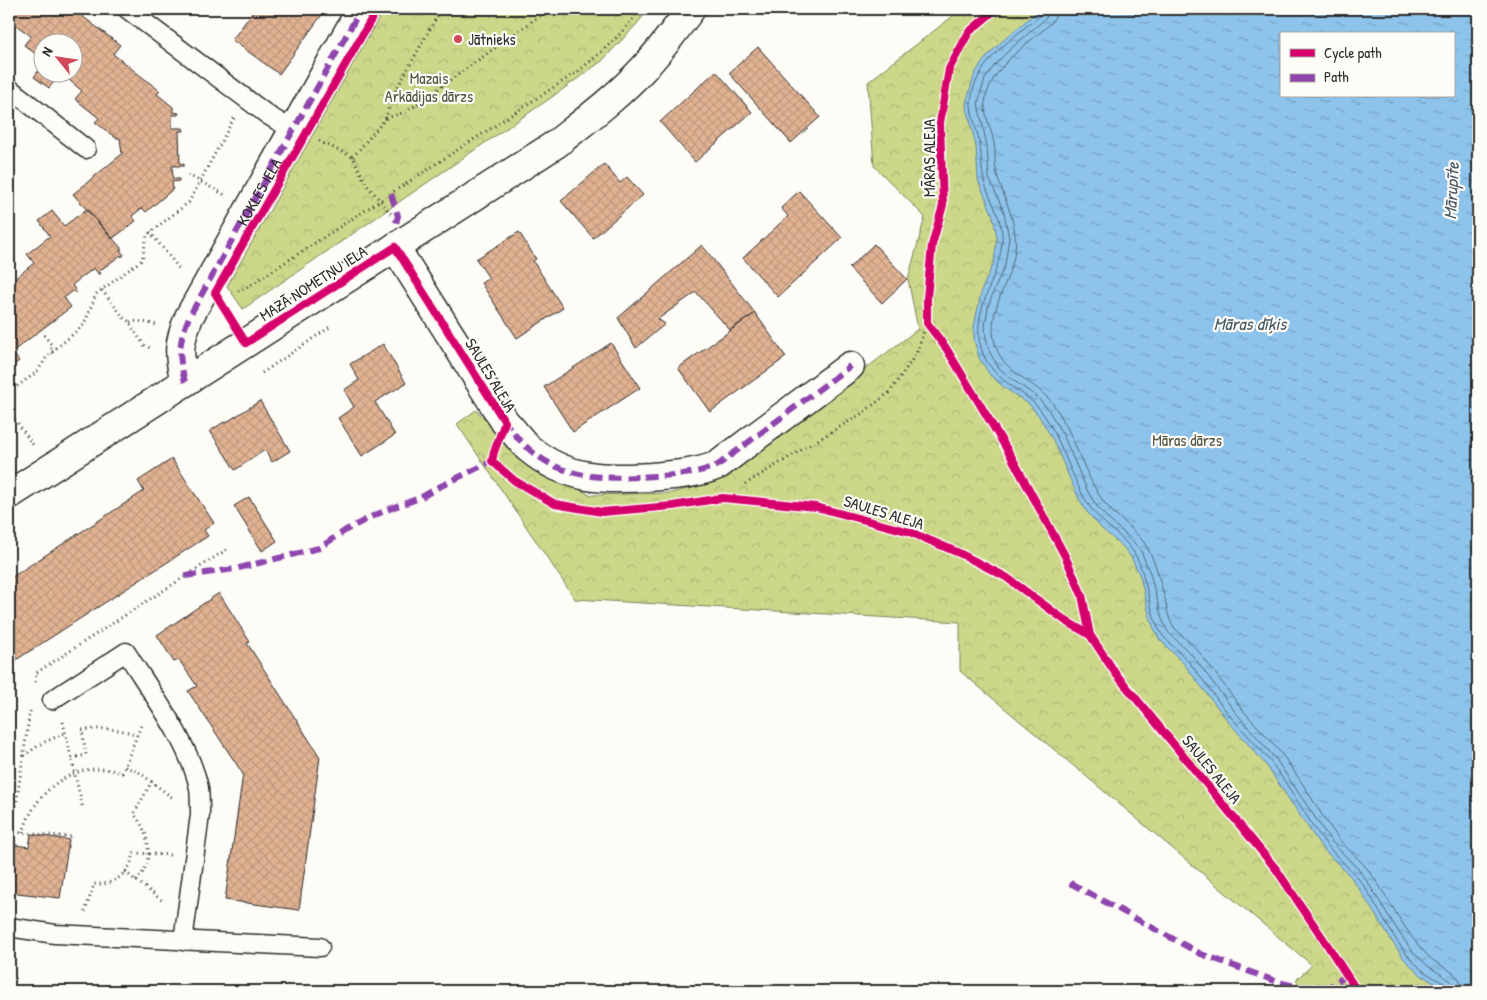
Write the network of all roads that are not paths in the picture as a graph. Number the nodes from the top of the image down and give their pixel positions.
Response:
1 (127, 9) edge
2 (361, 9) edge
3 (691, 9) edge
4 (9, 88) edge
5 (293, 130) junction
6 (86, 149) dead end
7 (395, 248) junction
8 (850, 366) dead end
9 (185, 382) junction
10 (9, 495) edge
11 (52, 700) road end
12 (9, 927) edge
13 (183, 941) junction
14 (320, 947) dead end

1 - 5 lane
2 - 5 street, KOKLES IELA
3 - 7 street, MAZĀ NOMETŅU IELA
4 - 6 lane
5 - 9 street, KOKLES IELA
7 - 8 street, SAULES ALEJA
7 - 9 street, MAZĀ NOMETŅU IELA
9 - 10 street, MAZĀ NOMETŅU IELA
11 - 13 lane
12 - 13 lane
13 - 14 lane

